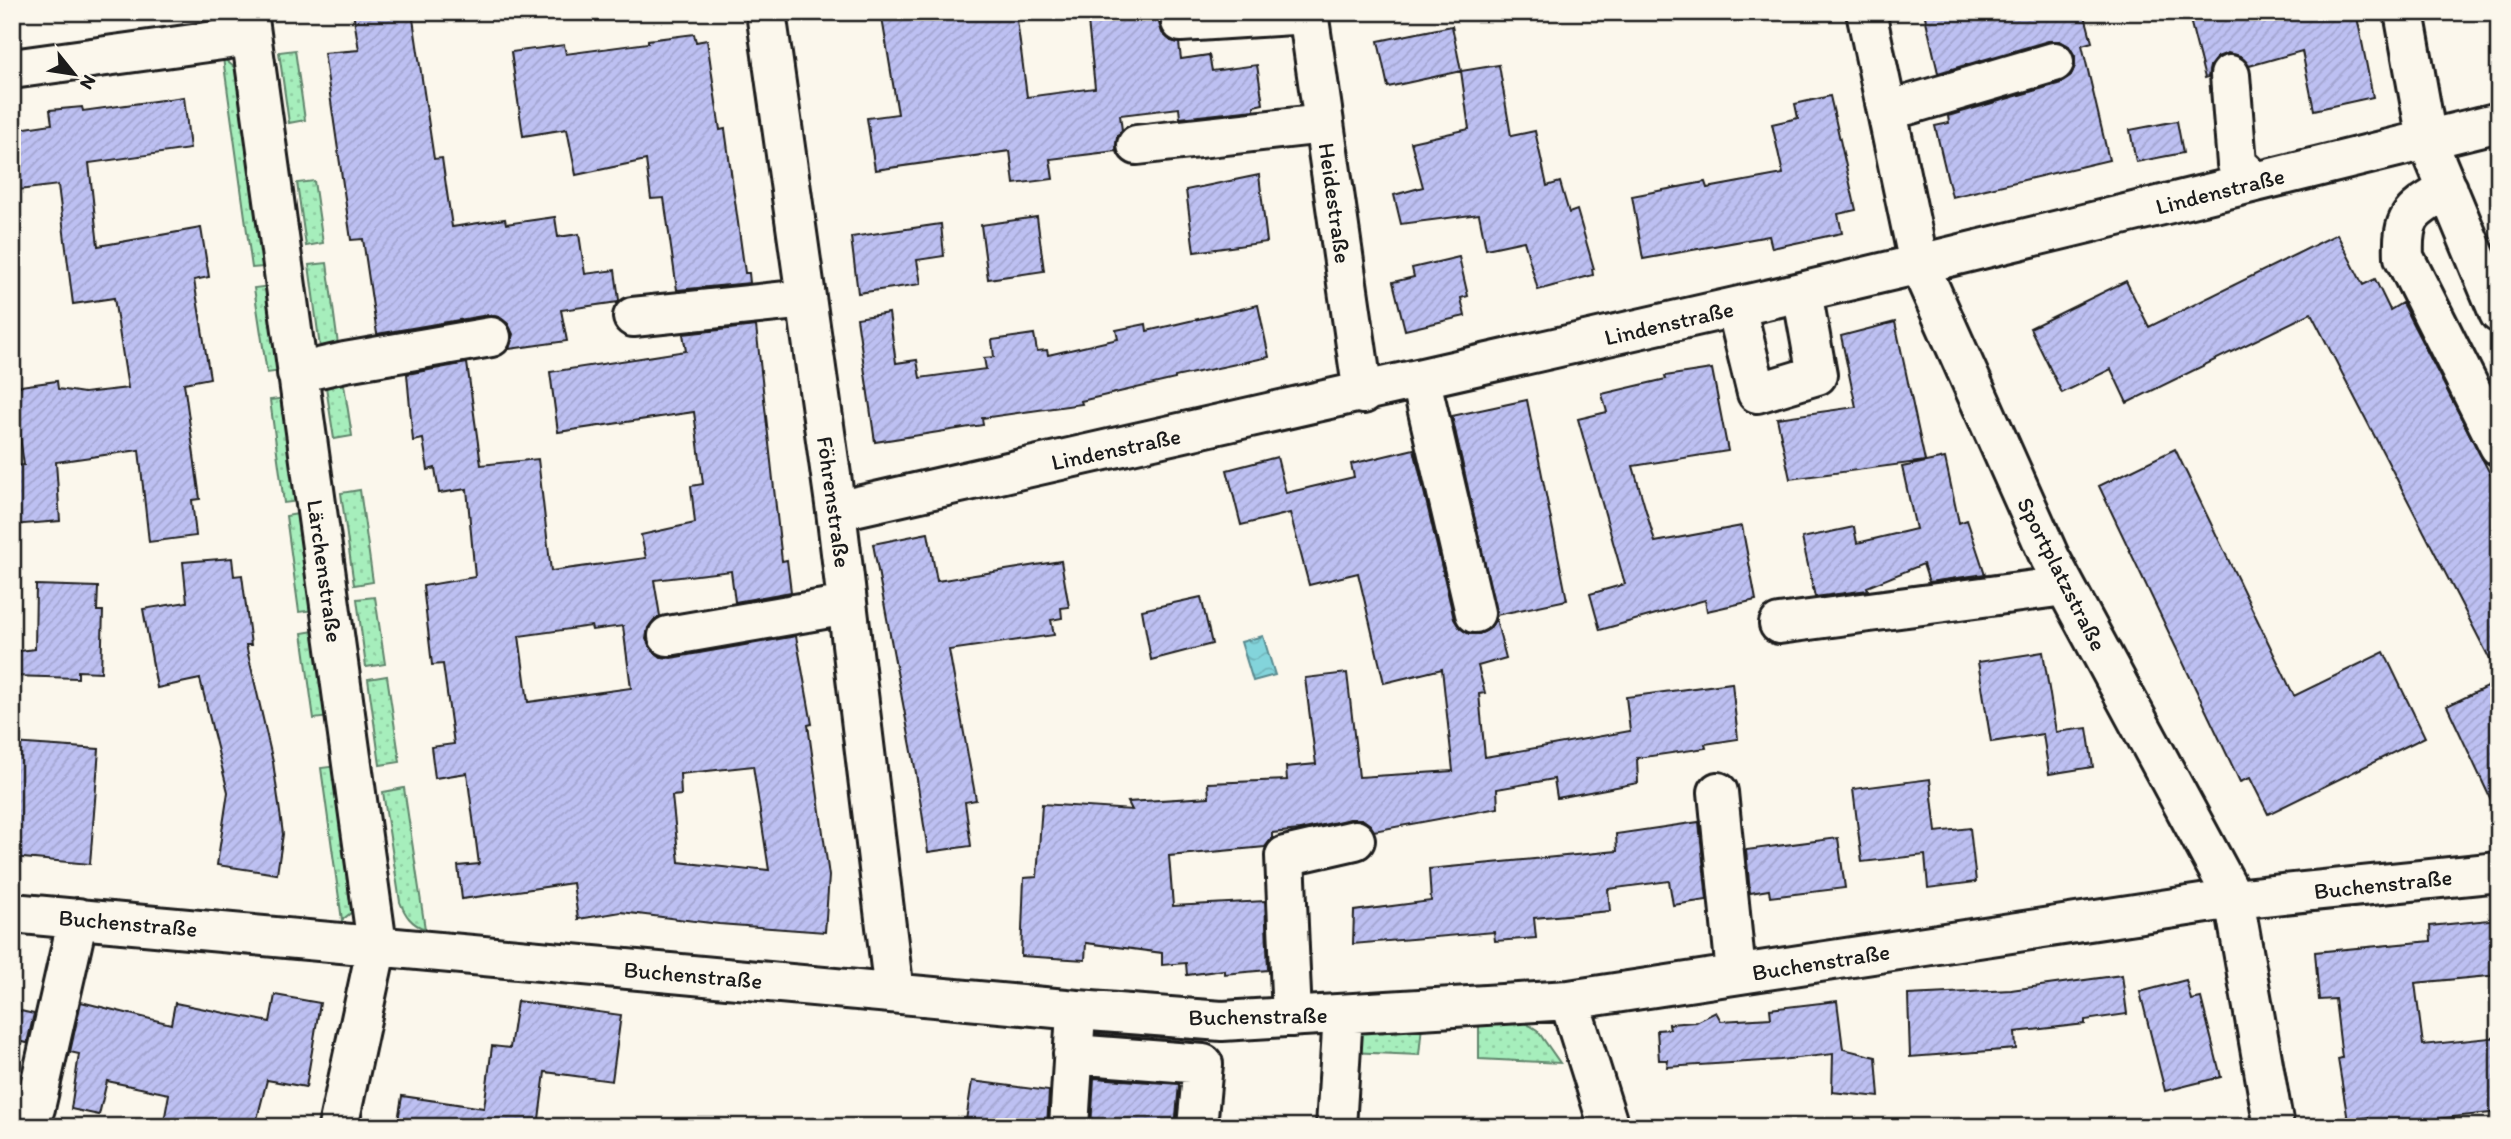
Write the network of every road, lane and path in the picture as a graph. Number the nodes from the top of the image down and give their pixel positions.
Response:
1 (766, 12) edge
2 (1866, 12) edge
3 (2404, 12) edge
4 (1308, 13) edge
5 (1181, 22) dead end
6 (249, 24) edge
7 (2054, 62) dead end
8 (12, 69) edge
9 (2230, 75) dead end
10 (1887, 109) junction
11 (2499, 122) edge
12 (1324, 124) junction
13 (2427, 140) junction
14 (1137, 145) dead end
15 (2256, 182) junction
16 (2448, 189) junction
17 (1919, 264) junction
18 (1802, 292) junction
19 (806, 299) junction
20 (1736, 307) junction
21 (2499, 313) edge
22 (633, 317) dead end
23 (491, 338) dead end
24 (298, 373) junction
25 (1421, 381) junction
26 (1363, 394) junction
27 (2499, 446) edge
28 (836, 511) junction
29 (2065, 586) junction
30 (847, 605) junction
31 (1475, 612) dead end
32 (1779, 624) dead end
33 (668, 636) dead end
34 (1718, 792) dead end
35 (1355, 840) dead end
36 (2499, 872) edge
37 (2234, 899) junction
38 (12, 913) edge
39 (78, 918) junction
40 (377, 945) junction
41 (1736, 974) junction
42 (894, 993) junction
43 (1569, 1000) junction
44 (1077, 1010) junction
45 (1316, 1015) junction
46 (1206, 1020) junction
47 (1073, 1054) junction
48 (1203, 1064) junction
49 (36, 1108) dead end
50 (338, 1127) edge
51 (1069, 1127) edge
52 (1197, 1127) edge
53 (1312, 1127) edge
54 (1336, 1127) edge
55 (1609, 1127) edge
56 (2274, 1127) edge

1 - 19 street, Föhrenstraße
2 - 10 street, Sportplatzstraße
3 - 13 street
4 - 5 street
4 - 12 street, Heidestraße
6 - 8 street
6 - 24 street, Lärchenstraße
7 - 10 street
9 - 15 street
10 - 17 street, Sportplatzstraße
11 - 13 street, Lindenstraße
12 - 14 street
12 - 26 street, Heidestraße
13 - 15 street, Lindenstraße
13 - 16 street
15 - 17 street, Lindenstraße
16 - 21 street
16 - 27 street
17 - 18 street, Lindenstraße
17 - 29 street, Sportplatzstraße
18 - 20 street, Lindenstraße
18 - 20 street
19 - 22 street
19 - 28 street, Föhrenstraße
20 - 25 street, Lindenstraße
23 - 24 street
24 - 40 street, Lärchenstraße
25 - 26 street, Lindenstraße
25 - 31 street
26 - 28 street, Lindenstraße
28 - 30 street, Föhrenstraße
29 - 32 street
29 - 37 street, Sportplatzstraße
30 - 33 street
30 - 42 street, Föhrenstraße
34 - 41 street
35 - 45 street
36 - 37 street, Buchenstraße
37 - 41 street, Buchenstraße
37 - 56 street, Sportplatzstraße
38 - 39 street, Buchenstraße
39 - 40 street, Buchenstraße
39 - 49 street
40 - 42 street, Buchenstraße
40 - 50 street, Lärchenstraße
41 - 43 street, Buchenstraße
42 - 44 street, Buchenstraße
43 - 45 street, Buchenstraße
43 - 55 street
44 - 46 street, Buchenstraße
44 - 47 street
45 - 46 street, Buchenstraße
45 - 53 street
45 - 54 street
46 - 48 street
47 - 48 street
47 - 51 street
48 - 52 street

